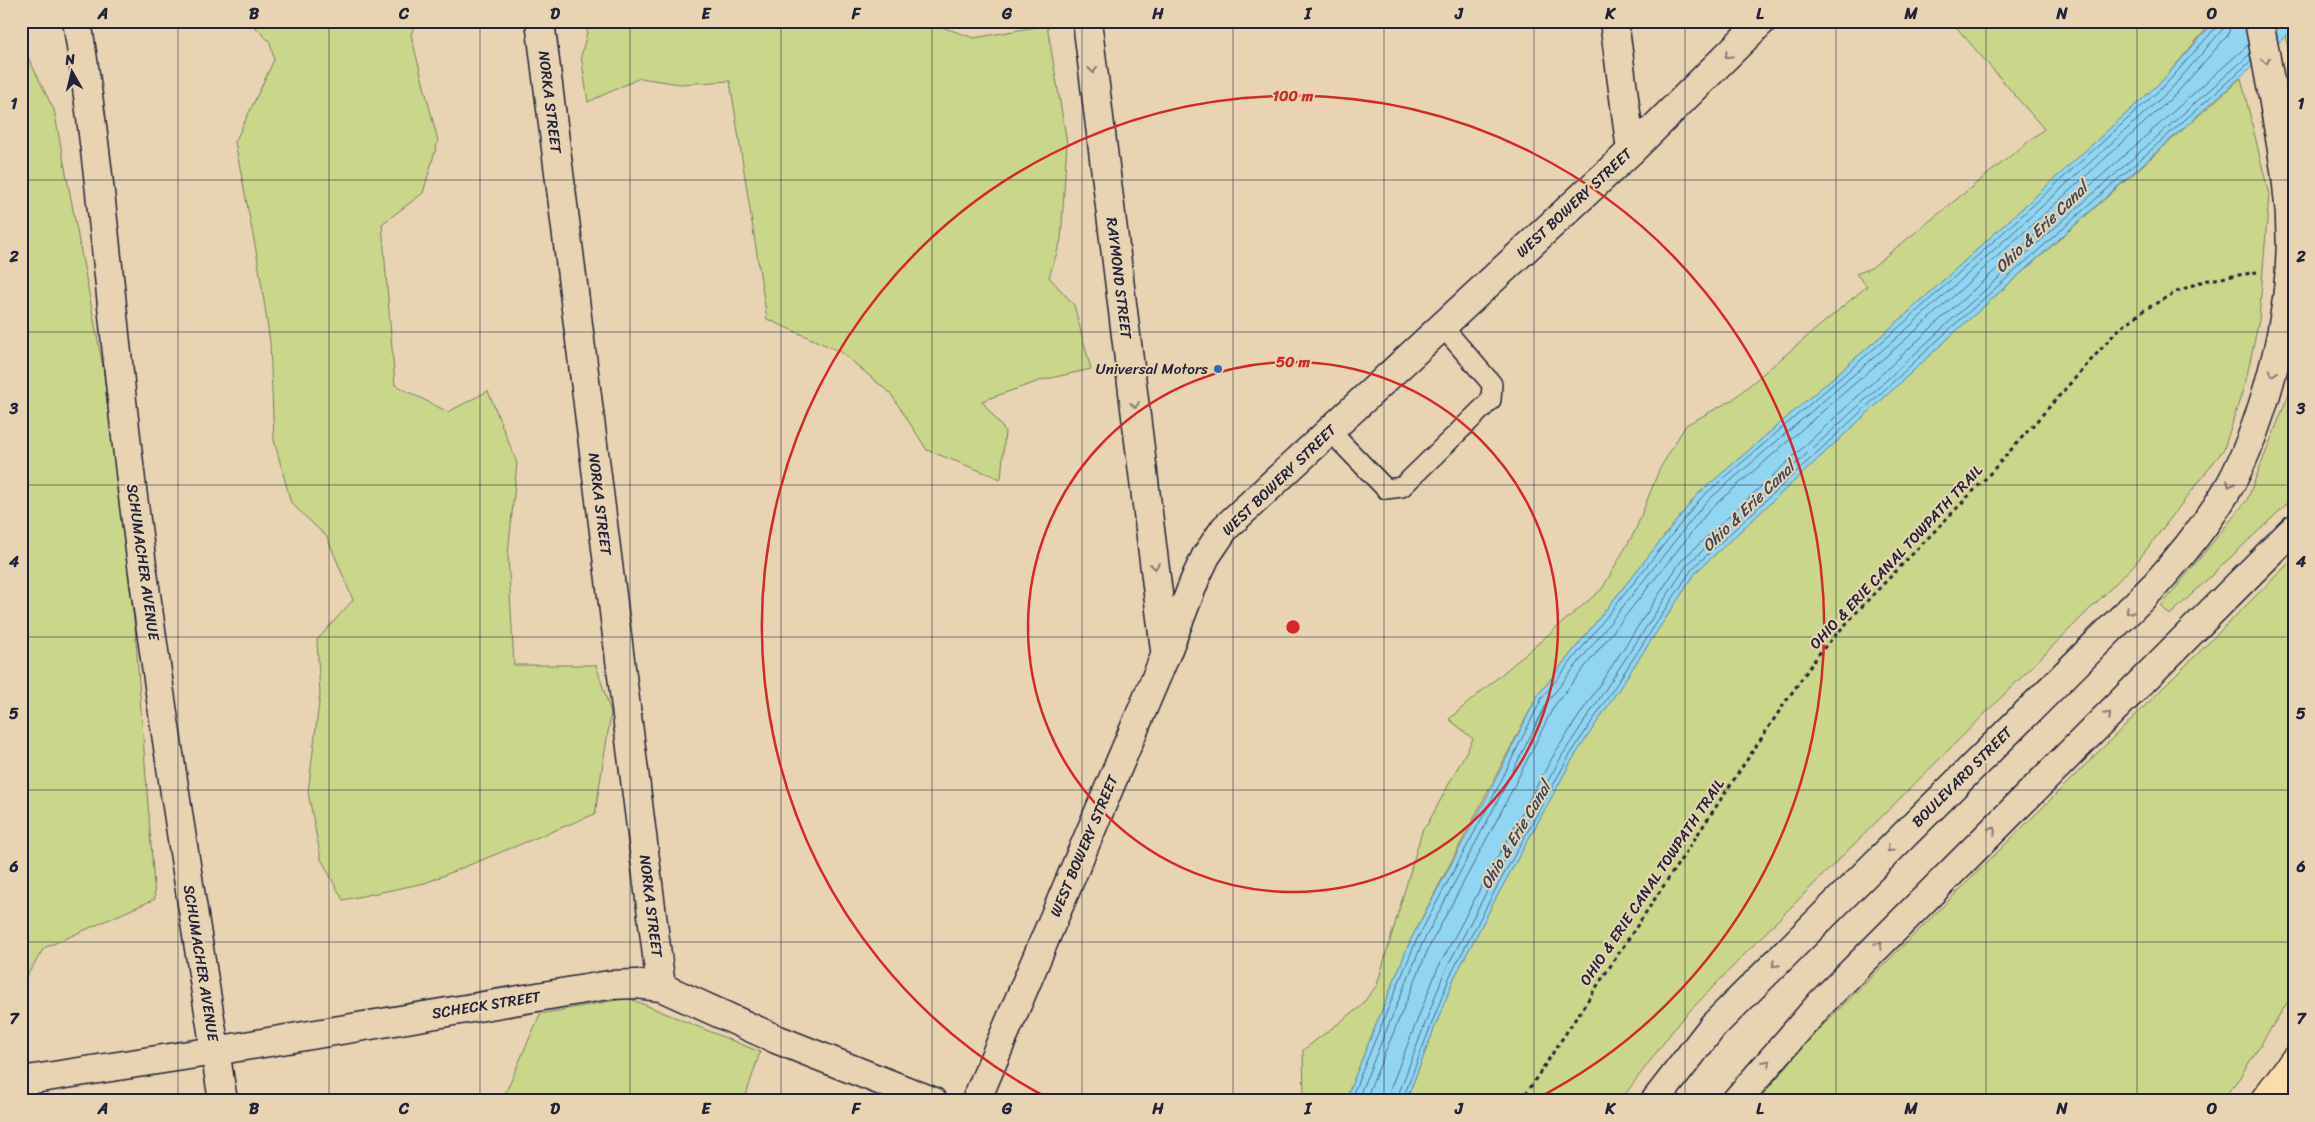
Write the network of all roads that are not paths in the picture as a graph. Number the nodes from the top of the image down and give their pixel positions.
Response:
1 (77, 21) edge
2 (540, 21) edge
3 (1087, 21) edge
4 (1614, 21) edge
5 (1762, 21) edge
6 (2258, 21) edge
7 (1631, 151) junction
8 (1442, 326) junction
9 (1330, 431) junction
10 (2294, 529) edge
11 (1166, 654) junction
12 (662, 987) junction
13 (215, 1051) junction
14 (2294, 1061) edge
15 (21, 1081) edge
16 (223, 1101) edge
17 (932, 1101) edge
18 (976, 1101) edge
19 (1655, 1101) edge
20 (1736, 1101) edge
21 (2264, 1101) edge

1 - 13 street, SCHUMACHER AVENUE
2 - 12 street, NORKA STREET
3 -> 11 street, RAYMOND STREET
4 - 7 street
5 -> 7 street, WEST BOWERY STREET
6 -> 19 street, BOULEVARD STREET
7 - 8 street, WEST BOWERY STREET
8 - 9 street, WEST BOWERY STREET
8 - 9 lane
9 - 11 street, WEST BOWERY STREET
20 -> 10 street
11 - 18 street, WEST BOWERY STREET
12 - 13 street, SCHECK STREET
12 - 17 street, SCHECK STREET
13 - 15 street, SCHECK STREET
13 - 16 street, SCHUMACHER AVENUE
14 - 21 highway

